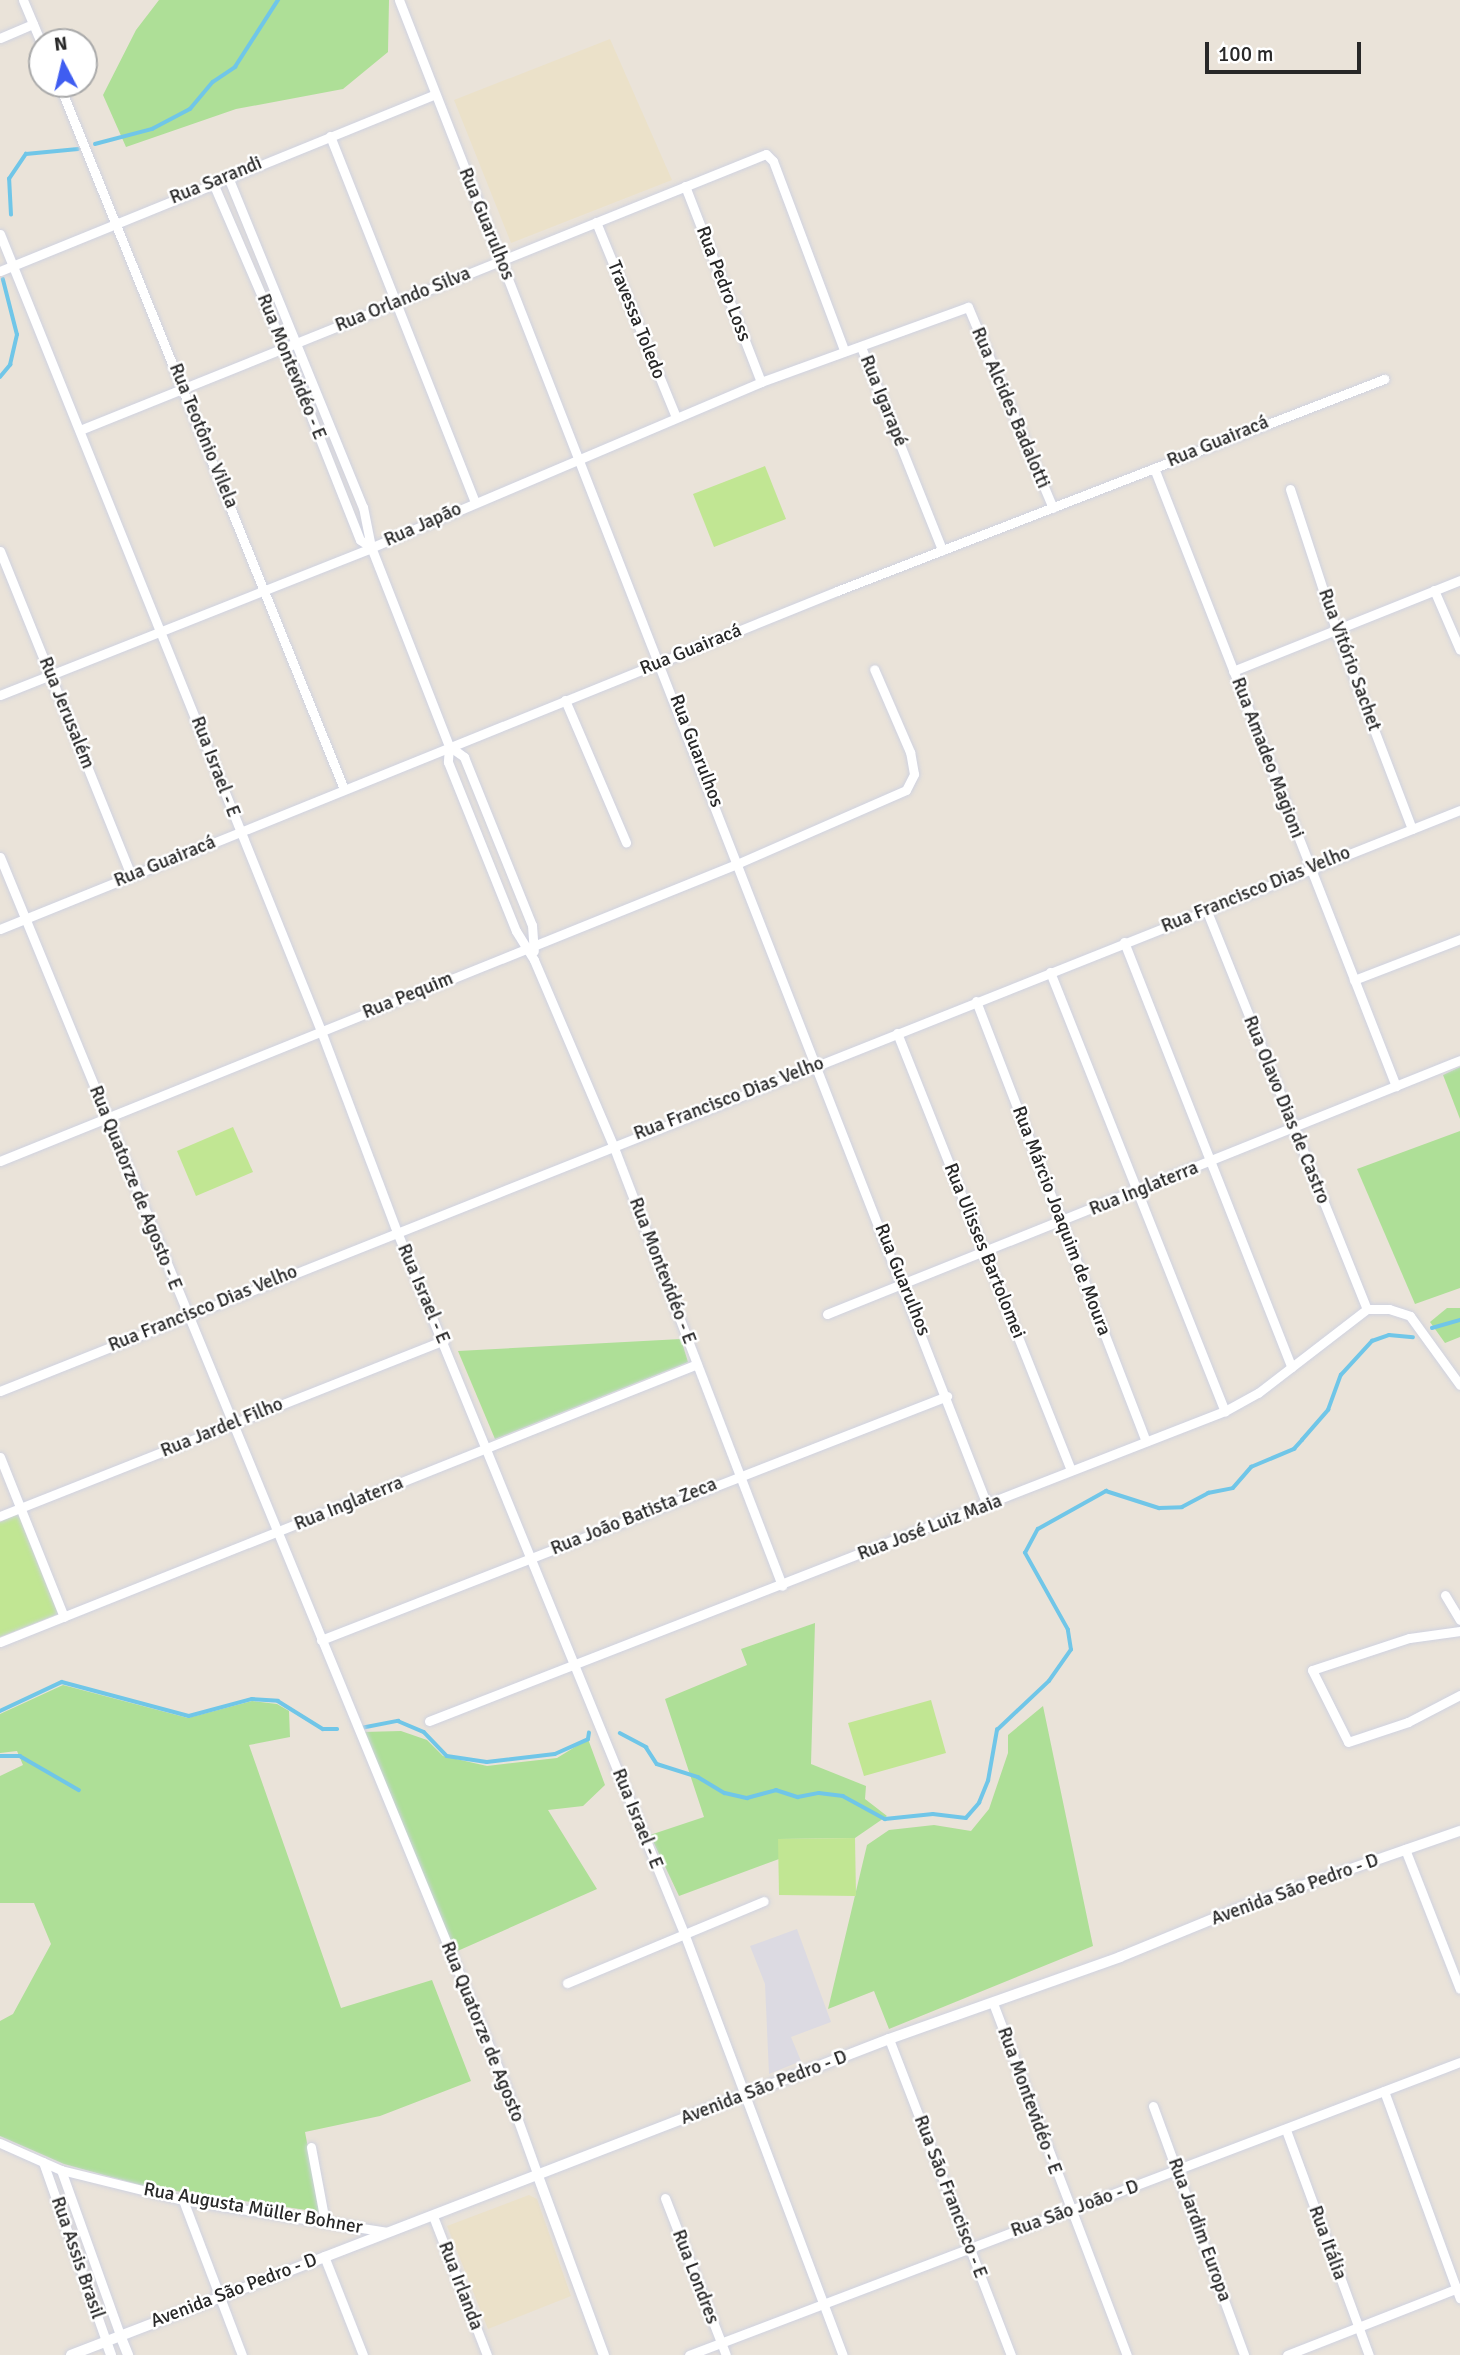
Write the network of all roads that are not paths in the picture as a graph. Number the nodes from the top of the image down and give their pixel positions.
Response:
1 (23, 0) edge
2 (399, 0) edge
3 (33, 24) junction
4 (35, 28) edge
5 (0, 38) edge
6 (434, 95) junction
7 (65, 98) edge
8 (330, 136) junction
9 (766, 154) joint
10 (228, 177) junction
11 (213, 183) junction
12 (685, 186) junction
13 (118, 222) junction
14 (596, 222) junction
15 (0, 234) edge
16 (501, 260) junction
17 (13, 266) junction
18 (0, 271) edge
19 (396, 303) junction
20 (296, 343) junction
21 (861, 347) junction
22 (285, 348) junction
23 (844, 349) junction
24 (1384, 379) dead end
25 (761, 382) junction
26 (183, 389) junction
27 (676, 417) junction
28 (80, 430) junction
29 (581, 457) junction
30 (1154, 467) junction
31 (1290, 489) dead end
32 (475, 502) junction
33 (1053, 508) junction
34 (371, 547) junction
35 (942, 550) junction
36 (0, 551) edge
37 (1460, 580) edge
38 (265, 588) junction
39 (1434, 590) junction
40 (162, 630) junction
41 (1336, 630) junction
42 (1460, 650) edge
43 (661, 661) junction
44 (874, 669) dead end
45 (1233, 671) junction
46 (51, 675) junction
47 (0, 695) edge
48 (565, 700) junction
49 (449, 746) junction
50 (344, 789) junction
51 (1460, 810) edge
52 (1412, 829) junction
53 (240, 832) junction
54 (626, 842) dead end
55 (0, 857) edge
56 (739, 863) junction
57 (1310, 868) junction
58 (131, 876) junction
59 (1206, 909) junction
60 (24, 919) junction
61 (0, 929) edge
62 (1460, 939) edge
63 (1124, 942) junction
64 (530, 948) junction
65 (1050, 972) junction
66 (1354, 980) junction
67 (976, 1001) junction
68 (321, 1031) junction
69 (897, 1033) junction
70 (1460, 1060) edge
71 (816, 1066) junction
72 (1396, 1087) junction
73 (106, 1119) junction
74 (1293, 1130) junction
75 (613, 1145) junction
76 (0, 1161) edge
77 (1211, 1162) junction
78 (1138, 1191) junction
79 (1061, 1222) junction
80 (397, 1232) junction
81 (984, 1252) junction
82 (905, 1286) junction
83 (1367, 1309) junction
84 (827, 1314) dead end
85 (187, 1315) junction
86 (444, 1340) junction
87 (697, 1364) junction
88 (1291, 1367) junction
89 (1460, 1385) edge
90 (0, 1391) edge
91 (947, 1396) junction
92 (1225, 1411) junction
93 (231, 1423) junction
94 (1146, 1441) junction
95 (488, 1449) junction
96 (0, 1457) edge
97 (1071, 1470) junction
98 (740, 1474) junction
99 (987, 1505) junction
100 (20, 1508) junction
101 (0, 1517) edge
102 (277, 1533) junction
103 (531, 1558) junction
104 (782, 1586) junction
105 (1445, 1595) dead end
106 (64, 1617) junction
107 (1460, 1620) edge
108 (1460, 1631) edge
109 (321, 1640) junction
110 (0, 1642) edge
111 (575, 1666) junction
112 (1460, 1695) edge
113 (351, 1713) joint
114 (429, 1721) dead end
115 (1460, 1831) edge
116 (1405, 1849) junction
117 (764, 1901) dead end
118 (684, 1933) junction
119 (567, 1983) dead end
120 (1460, 1989) edge
121 (993, 2003) junction
122 (889, 2039) junction
123 (1460, 2062) edge
124 (1384, 2091) junction
125 (742, 2096) junction
126 (1153, 2106) dead end
127 (1286, 2130) junction
128 (0, 2143) edge
129 (312, 2147) dead end
130 (43, 2162) junction
131 (61, 2170) junction
132 (1179, 2171) junction
133 (538, 2176) junction
134 (665, 2198) dead end
135 (183, 2200) junction
136 (1070, 2212) junction
137 (433, 2216) junction
138 (326, 2222) junction
139 (388, 2232) junction
140 (970, 2248) junction
141 (324, 2256) junction
142 (1458, 2288) edge
143 (220, 2297) junction
144 (1460, 2299) edge
145 (823, 2304) junction
146 (1357, 2327) junction
147 (120, 2335) junction
148 (106, 2341) junction
149 (721, 2343) junction
150 (71, 2355) edge
151 (111, 2355) edge
152 (128, 2355) edge
153 (242, 2355) edge
154 (363, 2355) edge
155 (487, 2355) edge
156 (604, 2355) edge
157 (689, 2355) edge
158 (726, 2355) edge
159 (843, 2355) edge
160 (1011, 2355) edge
161 (1127, 2355) edge
162 (1244, 2355) edge
163 (1287, 2355) edge
164 (1369, 2355) edge

1 - 3 street
2 - 6 street, Rua Guarulhos
3 - 4 street
3 - 5 street
6 - 8 street, Rua Sarandi
6 - 16 street, Rua Guarulhos
7 - 13 street, Rua Teotônio Vilela
8 - 10 street, Rua Sarandi
8 - 19 street
9 - 12 street, Rua Orlando Silva
9 - 23 street, Rua Igarapé
10 - 11 street, Rua Sarandi
10 - 20 street, Rua Montevidéo - E
11 - 13 street, Rua Sarandi
11 - 22 street, Rua Montevidéo - E
12 - 14 street, Rua Orlando Silva
12 - 25 street, Rua Pedro Loss
13 - 17 street, Rua Sarandi
13 - 26 street, Rua Teotônio Vilela
14 - 16 street, Rua Orlando Silva
14 - 27 street, Travessa Toledo
15 - 17 street, Rua Israel - E
16 - 19 street, Rua Orlando Silva
16 - 29 street, Rua Guarulhos
17 - 18 street, Rua Sarandi
17 - 28 street, Rua Israel - E
19 - 20 street, Rua Orlando Silva
19 - 32 street
20 - 22 street, Rua Orlando Silva
20 - 34 street, Rua Montevidéo - E
21 - 23 street, Rua Igarapé
21 - 33 street, Rua Alcides Badalotti
21 - 35 street, Rua Igarapé
22 - 26 street, Rua Orlando Silva
22 - 34 street, Rua Montevidéo - E
23 - 25 street, Rua Japão
24 - 30 street, Rua Guairacá
25 - 27 street, Rua Japão
26 - 28 street, Rua Orlando Silva
26 - 38 street, Rua Teotônio Vilela
27 - 29 street, Rua Japão
28 - 40 street, Rua Israel - E
29 - 32 street, Rua Japão
29 - 43 street, Rua Guarulhos
30 - 33 street, Rua Guairacá
30 - 45 street, Rua Amadeo Magioni
31 - 41 street, Rua Vitório Sachet
32 - 34 street, Rua Japão
33 - 35 street, Rua Guairacá
34 - 38 street, Rua Japão
34 - 49 street, Rua Montevidéo - E
35 - 43 street, Rua Guairacá
36 - 46 street, Rua Jerusalém
37 - 39 street
38 - 40 street, Rua Japão
38 - 50 street, Rua Teotônio Vilela
39 - 41 street
39 - 42 street
40 - 46 street, Rua Japão
40 - 53 street, Rua Israel - E
41 - 45 street
41 - 52 street, Rua Vitório Sachet
43 - 48 street, Rua Guairacá
43 - 56 street, Rua Guarulhos
44 - 56 street, Rua Pequim
45 - 57 street, Rua Amadeo Magioni
46 - 47 street, Rua Japão
46 - 58 street, Rua Jerusalém
48 - 49 street, Rua Guairacá
48 - 54 street
49 - 50 street, Rua Guairacá
49 - 64 street, Rua Montevidéo - E
49 - 64 street, Rua Montevidéo - E
50 - 53 street, Rua Guairacá
51 - 52 street, Rua Francisco Dias Velho
52 - 57 street, Rua Francisco Dias Velho
53 - 58 street, Rua Guairacá
53 - 68 street, Rua Israel - E
55 - 60 street, Rua Quatorze de Agosto - E
56 - 64 street, Rua Pequim
56 - 71 street, Rua Guarulhos
57 - 59 street, Rua Francisco Dias Velho
57 - 66 street, Rua Amadeo Magioni
58 - 60 street, Rua Guairacá
59 - 63 street, Rua Francisco Dias Velho
59 - 74 street, Rua Olavo Dias de Castro
60 - 61 street, Rua Guairacá
60 - 73 street, Rua Quatorze de Agosto - E
62 - 66 street
63 - 65 street, Rua Francisco Dias Velho
63 - 77 street
64 - 68 street, Rua Pequim
64 - 75 street, Rua Montevidéo - E
65 - 67 street, Rua Francisco Dias Velho
65 - 78 street
66 - 72 street, Rua Amadeo Magioni
67 - 69 street, Rua Francisco Dias Velho
67 - 79 street, Rua Márcio Joaquim de Moura
68 - 73 street, Rua Pequim
68 - 80 street, Rua Israel - E
69 - 71 street, Rua Francisco Dias Velho
69 - 81 street, Rua Ulisses Bartolomei
70 - 72 street, Rua Inglaterra
71 - 75 street, Rua Francisco Dias Velho
71 - 82 street, Rua Guarulhos
72 - 74 street, Rua Inglaterra
73 - 76 street, Rua Pequim
73 - 85 street, Rua Quatorze de Agosto - E
74 - 77 street, Rua Inglaterra
74 - 83 street, Rua Olavo Dias de Castro
75 - 80 street, Rua Francisco Dias Velho
75 - 87 street, Rua Montevidéo - E
77 - 78 street, Rua Inglaterra
77 - 88 street
78 - 79 street, Rua Inglaterra
78 - 92 street
79 - 81 street, Rua Inglaterra
79 - 94 street, Rua Márcio Joaquim de Moura
80 - 85 street, Rua Francisco Dias Velho
80 - 86 street, Rua Israel - E
81 - 82 street, Rua Inglaterra
81 - 97 street, Rua Ulisses Bartolomei
82 - 84 street, Rua Inglaterra
82 - 91 street, Rua Guarulhos
83 - 88 street, Rua José Luiz Maia
83 - 89 street
85 - 90 street, Rua Francisco Dias Velho
85 - 93 street, Rua Quatorze de Agosto - E
86 - 93 street, Rua Jardel Filho
86 - 95 street, Rua Israel - E
87 - 95 street, Rua Inglaterra
87 - 98 street, Rua Montevidéo - E
88 - 92 street, Rua José Luiz Maia
91 - 98 street, Rua João Batista Zeca
91 - 99 street, Rua Guarulhos
92 - 94 street, Rua José Luiz Maia
93 - 100 street, Rua Jardel Filho
93 - 102 street, Rua Quatorze de Agosto - E
94 - 97 street, Rua José Luiz Maia
95 - 102 street, Rua Inglaterra
95 - 103 street, Rua Israel - E
96 - 100 street
97 - 99 street, Rua José Luiz Maia
98 - 103 street, Rua João Batista Zeca
98 - 104 street, Rua Montevidéo - E
99 - 104 street, Rua José Luiz Maia
100 - 101 street, Rua Jardel Filho
100 - 106 street
102 - 106 street, Rua Inglaterra
102 - 109 street, Rua Quatorze de Agosto - E
103 - 109 street, Rua João Batista Zeca
103 - 111 street, Rua Israel - E
104 - 111 street, Rua José Luiz Maia
105 - 107 street
106 - 110 street, Rua Inglaterra
108 - 112 street
109 - 113 street, Rua Quatorze de Agosto - E
111 - 114 street, Rua José Luiz Maia
111 - 118 street, Rua Israel - E
113 - 133 street, Rua Quatorze de Agosto
115 - 116 street, Avenida São Pedro - D
116 - 120 street
116 - 121 street, Avenida São Pedro - D
117 - 118 street
118 - 119 street
118 - 125 street, Rua Israel - E
121 - 122 street, Avenida São Pedro - D
121 - 136 street, Rua Montevidéo - E
122 - 125 street, Avenida São Pedro - D
122 - 140 street, Rua São Francisco - E
123 - 124 street, Rua São João - D
124 - 127 street, Rua São João - D
124 - 142 street
125 - 133 street, Avenida São Pedro - D
125 - 145 street, Rua Israel - E
126 - 132 street, Rua Jardim Europa
127 - 132 street, Rua São João - D
127 - 146 street, Rua Itália
128 - 130 street, Rua Augusta Müller Bohner
129 - 138 street
130 - 131 street, Rua Augusta Müller Bohner
130 - 148 street, Rua Assis Brasil
131 - 135 street, Rua Augusta Müller Bohner
131 - 147 street, Rua Assis Brasil
132 - 136 street, Rua São João - D
132 - 162 street, Rua Jardim Europa
133 - 137 street, Avenida São Pedro - D
133 - 156 street, Rua Quatorze de Agosto
134 - 149 street, Rua Londres
135 - 138 street, Rua Augusta Müller Bohner
135 - 143 street
136 - 140 street, Rua São João - D
136 - 161 street, Rua Montevidéo - E
137 - 139 street, Avenida São Pedro - D
137 - 155 street, Rua Irlanda
138 - 139 street, Rua Augusta Müller Bohner
139 - 141 street, Avenida São Pedro - D
140 - 145 street, Rua São João - D
140 - 160 street, Rua São Francisco - E
141 - 143 street, Avenida São Pedro - D
141 - 154 street
142 - 144 street
142 - 146 street
143 - 147 street, Avenida São Pedro - D
143 - 153 street
145 - 149 street, Rua São João - D
145 - 159 street, Rua Israel - E
146 - 163 street
146 - 164 street, Rua Itália
147 - 148 street, Avenida São Pedro - D
147 - 152 street, Rua Assis Brasil
148 - 150 street, Avenida São Pedro - D
148 - 151 street, Rua Assis Brasil
149 - 157 street, Rua São João - D
149 - 158 street, Rua Londres

